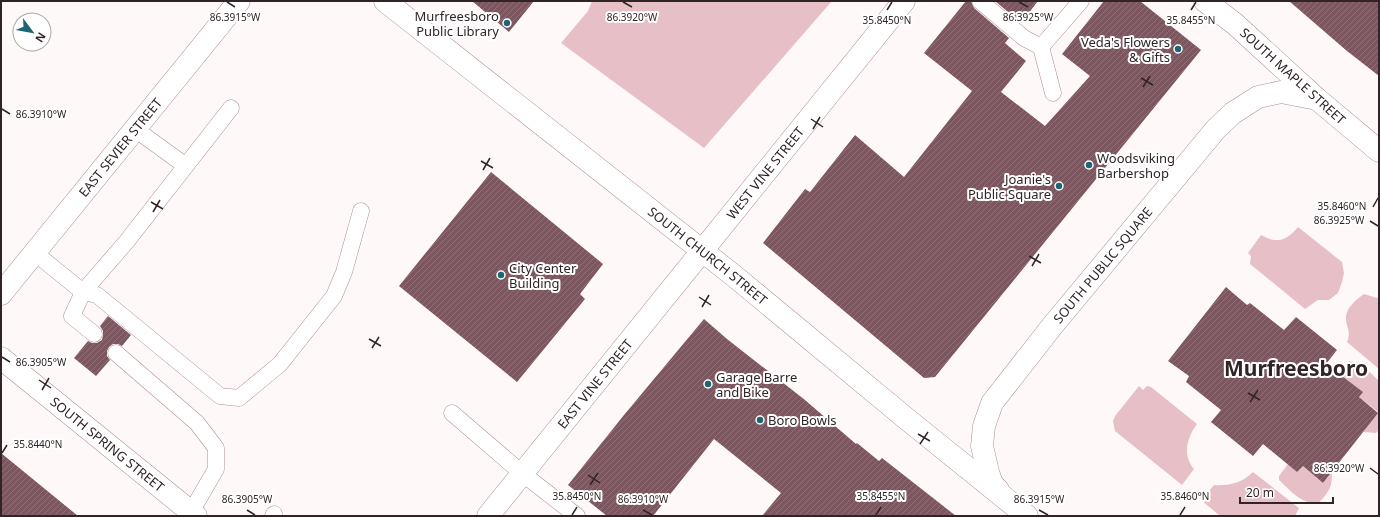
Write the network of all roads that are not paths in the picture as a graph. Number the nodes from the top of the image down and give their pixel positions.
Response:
1 (239, 1) edge
2 (385, 1) edge
3 (904, 1) edge
4 (980, 1) edge
5 (1082, 1) edge
6 (1205, 1) edge
7 (1041, 48) junction
8 (1053, 93) dead end
9 (1317, 99) junction
10 (232, 108) dead end
11 (136, 129) junction
12 (1379, 151) edge
13 (186, 166) junction
14 (361, 211) dead end
15 (703, 252) junction
16 (34, 253) junction
17 (83, 292) junction
18 (1, 294) edge
19 (94, 334) dead end
20 (116, 353) dead end
21 (1, 358) edge
22 (452, 413) dead end
23 (523, 474) junction
24 (1020, 511) edge
25 (193, 514) edge
26 (488, 516) edge
27 (577, 516) edge

1 - 11 street, EAST SEVIER STREET
2 - 15 street, SOUTH CHURCH STREET
3 - 15 street, WEST VINE STREET
4 - 7 lane
5 - 7 lane
6 - 9 street, SOUTH MAPLE STREET
7 - 8 lane
9 - 12 street, SOUTH MAPLE STREET
9 - 24 street, SOUTH PUBLIC SQUARE
10 - 13 lane
11 - 13 lane
11 - 16 street, EAST SEVIER STREET
13 - 17 lane
14 - 17 lane
15 - 23 street, EAST VINE STREET
15 - 24 street, SOUTH CHURCH STREET
16 - 17 lane
16 - 18 street, EAST SEVIER STREET
17 - 19 lane
20 - 25 lane
21 - 25 street, SOUTH SPRING STREET
22 - 23 lane
23 - 26 street, EAST VINE STREET
23 - 27 lane

